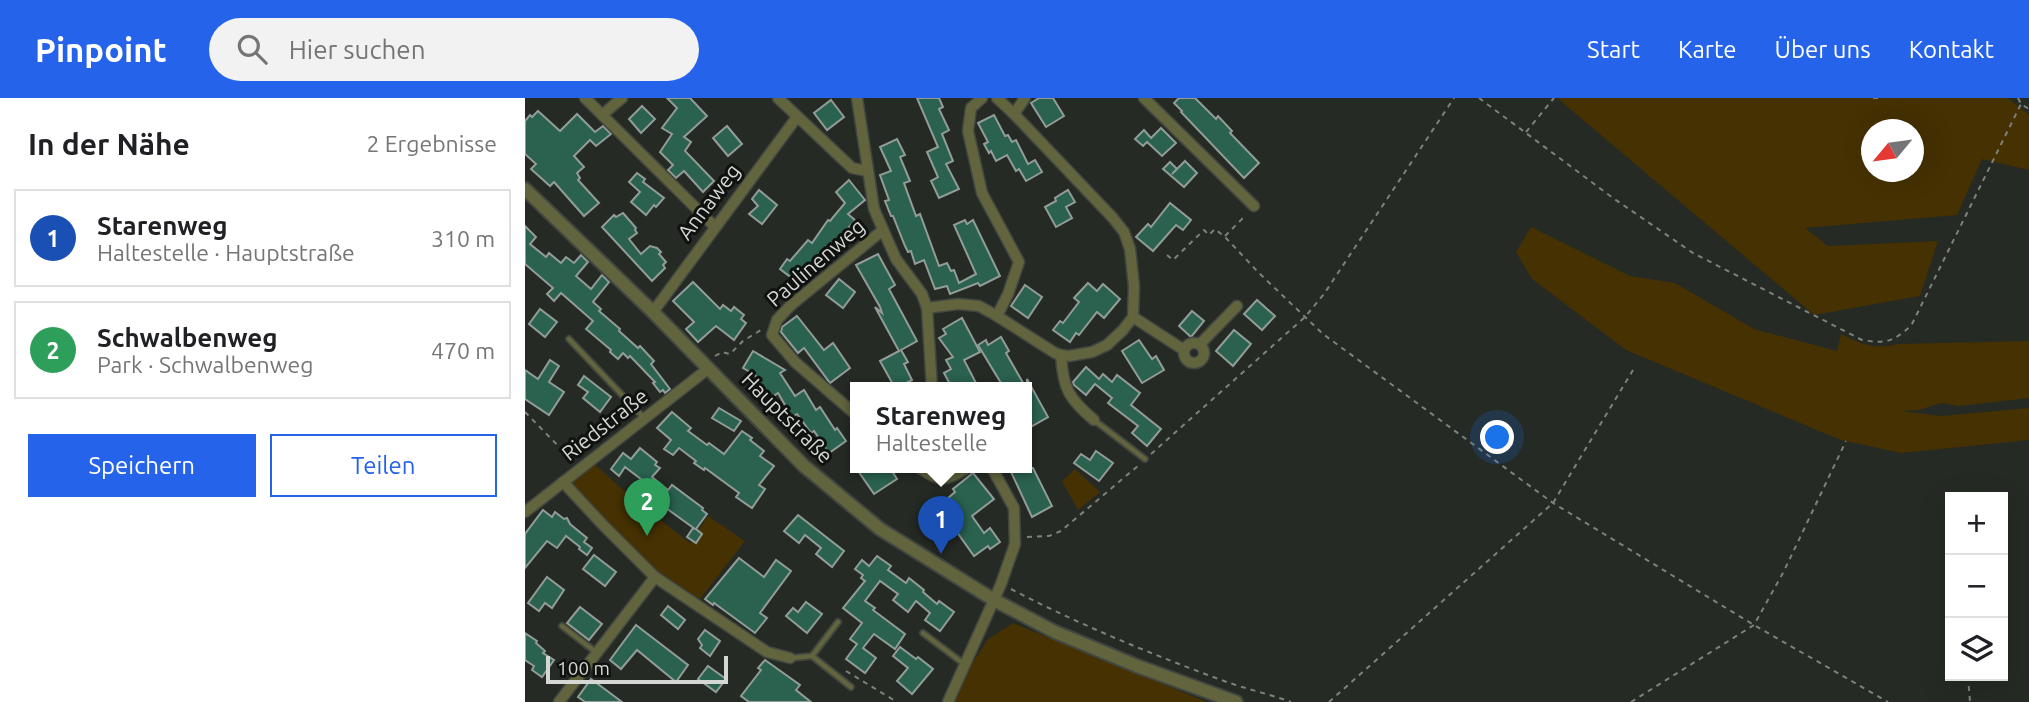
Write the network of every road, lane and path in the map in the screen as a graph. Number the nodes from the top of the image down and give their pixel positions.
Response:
1 (586, 98) edge
2 (622, 98) edge
3 (778, 98) edge
4 (857, 98) edge
5 (982, 98) edge
6 (997, 98) edge
7 (1025, 98) edge
8 (1144, 98) edge
9 (1454, 98) edge
10 (1479, 98) edge
11 (1555, 98) edge
12 (1873, 98) edge
13 (1881, 98) edge
14 (2018, 98) edge
15 (2021, 104) junction
16 (2029, 109) edge
17 (1014, 114) junction
18 (602, 115) junction
19 (797, 117) junction
20 (1526, 132) junction
21 (867, 171) junction
22 (525, 188) edge
23 (1254, 206) dead end
24 (1240, 222) dead end
25 (715, 227) junction
26 (883, 230) junction
27 (1225, 237) junction
28 (1189, 245) junction
29 (1193, 249) dead end
30 (1167, 255) dead end
31 (1237, 306) dead end
32 (927, 308) junction
33 (653, 312) junction
34 (997, 316) junction
35 (1133, 317) junction
36 (1305, 317) junction
37 (772, 335) junction
38 (569, 339) dead end
39 (1200, 344) junction
40 (1184, 350) junction
41 (1061, 355) junction
42 (706, 365) junction
43 (1633, 370) dead end
44 (932, 382) edge
45 (850, 410) edge
46 (525, 412) edge
47 (645, 419) junction
48 (1094, 420) joint
49 (1846, 441) dead end
50 (1145, 459) junction
51 (579, 469) junction
52 (927, 473) edge
53 (959, 473) edge
54 (995, 473) edge
55 (563, 482) junction
56 (1553, 503) junction
57 (525, 512) edge
58 (1015, 538) junction
59 (655, 577) junction
60 (1001, 584) junction
61 (994, 600) junction
62 (838, 622) dead end
63 (562, 625) dead end
64 (1754, 625) junction
65 (923, 633) dead end
66 (597, 653) junction
67 (812, 656) junction
68 (790, 658) joint
69 (965, 665) junction
70 (845, 670) dead end
71 (1968, 681) edge
72 (851, 687) dead end
73 (559, 702) edge
74 (897, 702) edge
75 (949, 702) edge
76 (1236, 702) edge
77 (1291, 702) edge
78 (1329, 702) edge
79 (1631, 702) edge
80 (1888, 702) edge
81 (1970, 702) edge

1 - 18 street
2 - 18 street
3 - 19 street
4 - 21 street
5 - 34 street
6 - 17 street
7 - 17 street
8 - 23 street
9 - 36 path
10 - 20 path
11 - 20 path
12 - 13 path
14 - 15 path
15 - 16 path
15 - 20 path
17 - 35 street
18 - 25 street
19 - 21 street
19 - 25 street, Annaweg
21 - 26 street
22 - 33 street, Hauptstraße
24 - 27 path
25 - 33 street, Annaweg
26 - 32 street
26 - 37 street, Paulinenweg
27 - 28 path
27 - 36 path
28 - 29 path
28 - 30 path
31 - 39 street
32 - 34 street
32 - 44 street
33 - 42 street, Hauptstraße
34 - 41 street
35 - 40 street
35 - 41 street
36 - 50 path
36 - 56 path
37 - 42 path
37 - 45 street, Paulinenweg
38 - 47 lane
39 - 40 street
39 - 40 street
41 - 48 street
42 - 47 street, Riedstraße
42 - 61 street, Hauptstraße
43 - 56 path
46 - 51 path
47 - 51 street, Riedstraße
48 - 50 lane
49 - 64 path
50 - 58 path
51 - 55 street, Riedstraße
52 - 53 street
54 - 58 street
55 - 57 street, Riedstraße
55 - 59 street
56 - 64 path
56 - 78 path
58 - 60 street
59 - 66 street
59 - 68 street
60 - 61 street
60 - 77 path
61 - 69 street
61 - 76 street, Hauptstraße
62 - 67 lane
63 - 66 lane
64 - 79 path
64 - 80 path
65 - 69 lane
66 - 73 street
67 - 68 lane
67 - 72 lane
69 - 75 street
70 - 74 path
71 - 81 path

